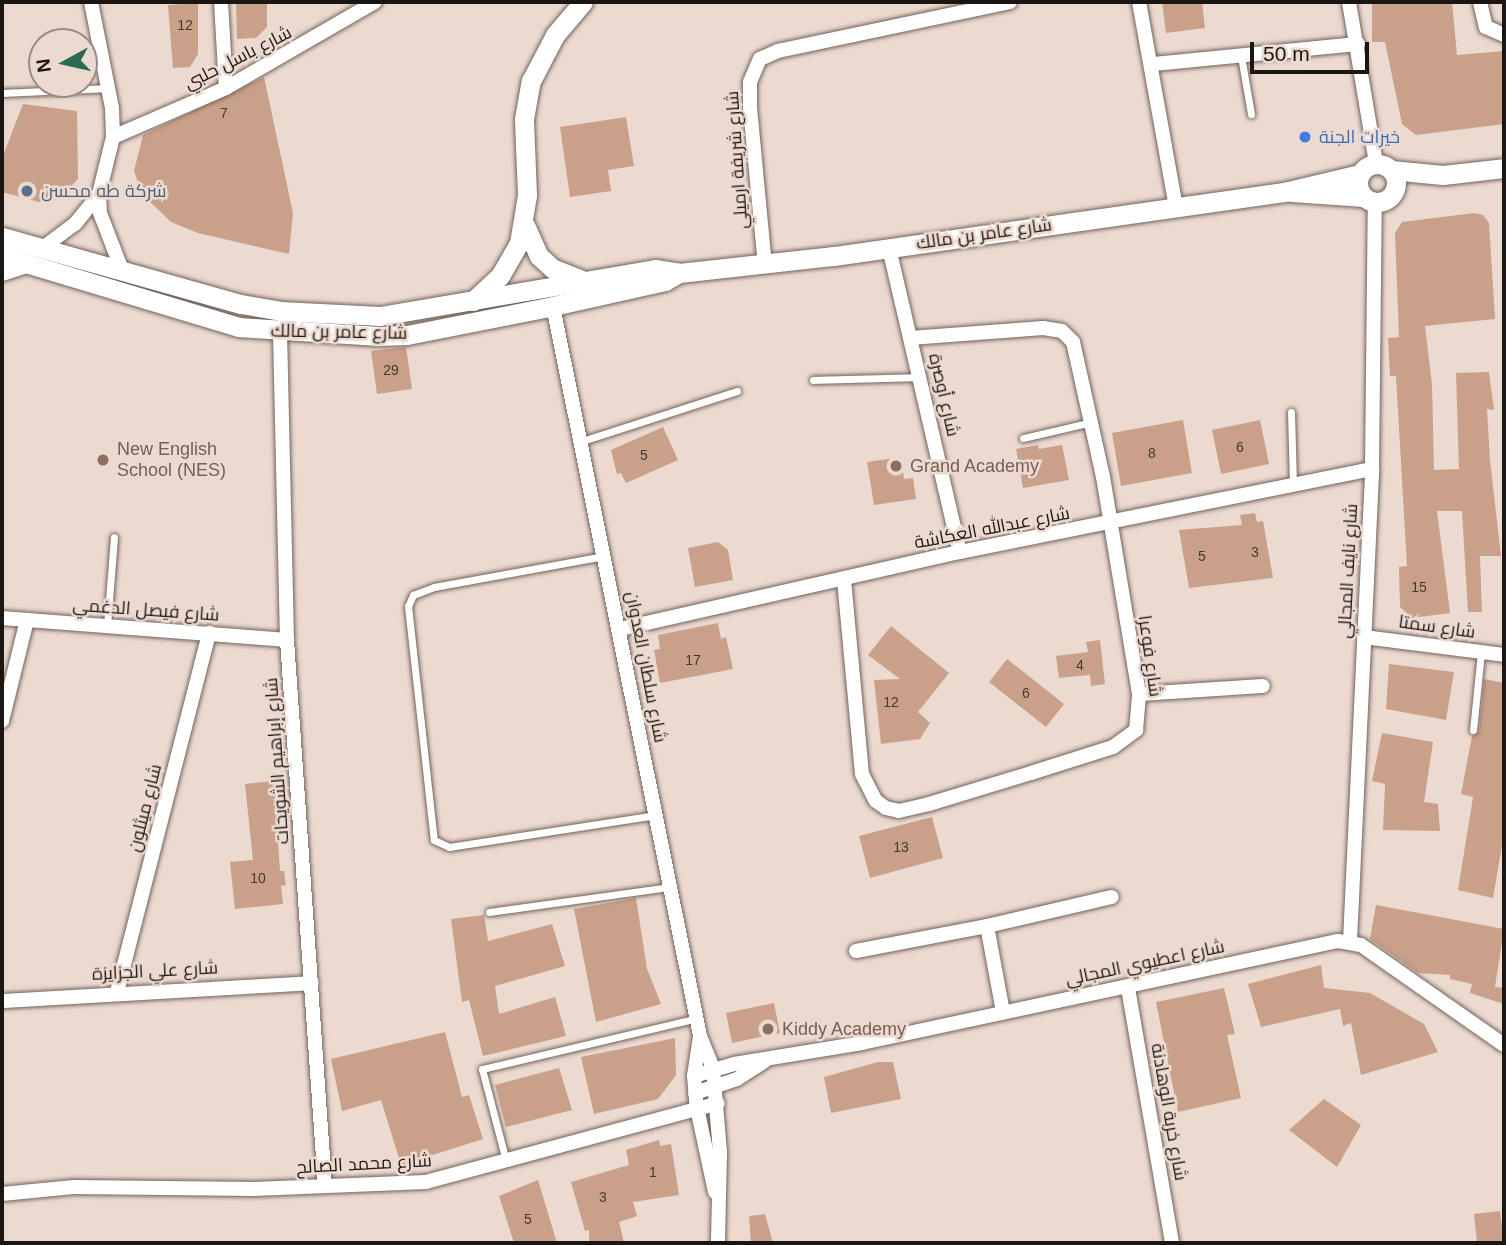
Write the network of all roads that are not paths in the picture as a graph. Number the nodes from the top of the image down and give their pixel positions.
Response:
1 (91, 2) edge
2 (221, 2) edge
3 (373, 2) edge
4 (583, 2) edge
5 (1010, 2) edge
6 (1139, 2) edge
7 (1349, 2) edge
8 (1480, 2) edge
9 (1504, 36) edge
10 (1358, 44) junction
11 (1241, 54) junction
12 (1153, 64) junction
13 (111, 88) junction
14 (226, 88) junction
15 (2, 93) edge
16 (1251, 114) dead end
17 (113, 137) junction
18 (1504, 167) edge
19 (1376, 169) junction
20 (1443, 175) junction
21 (1288, 191) junction
22 (99, 194) junction
23 (1377, 198) junction
24 (1176, 208) junction
25 (525, 225) junction
26 (2, 237) edge
27 (44, 247) junction
28 (889, 248) junction
29 (2, 256) edge
30 (31, 265) junction
31 (765, 266) junction
32 (122, 270) junction
33 (680, 273) junction
34 (2, 274) edge
35 (583, 280) junction
36 (472, 302) junction
37 (554, 306) junction
38 (281, 311) junction
39 (280, 332) junction
40 (910, 338) junction
41 (920, 377) junction
42 (813, 380) dead end
43 (737, 391) dead end
44 (1291, 412) dead end
45 (1092, 422) junction
46 (1023, 438) dead end
47 (582, 441) junction
48 (1372, 470) junction
49 (1293, 485) junction
50 (1110, 524) junction
51 (114, 537) dead end
52 (960, 552) junction
53 (605, 556) junction
54 (844, 580) junction
55 (2, 618) edge
56 (26, 620) junction
57 (107, 626) junction
58 (620, 629) junction
59 (209, 633) junction
60 (1364, 637) junction
61 (287, 640) junction
62 (1481, 652) junction
63 (1504, 655) edge
64 (1263, 686) dead end
65 (1139, 694) junction
66 (2, 721) edge
67 (1473, 730) dead end
68 (655, 815) junction
69 (670, 887) junction
70 (1112, 897) dead end
71 (489, 912) dead end
72 (986, 926) junction
73 (1350, 941) junction
74 (856, 951) dead end
75 (311, 983) junction
76 (1128, 988) junction
77 (117, 992) junction
78 (2, 1001) edge
79 (1003, 1012) junction
80 (697, 1017) junction
81 (700, 1036) junction
82 (1504, 1045) edge
83 (765, 1061) junction
84 (713, 1069) junction
85 (694, 1076) junction
86 (716, 1086) junction
87 (695, 1093) junction
88 (718, 1103) junction
89 (697, 1108) junction
90 (506, 1161) junction
91 (324, 1186) junction
92 (2, 1194) edge
93 (716, 1198) junction
94 (718, 1243) edge
95 (1172, 1243) edge

1 - 13 street
2 - 14 street
3 - 14 street, شارع باسل حلبي
4 - 25 street
5 - 31 street, شارع شريفة ارميلي
6 - 12 street
7 - 10 street
8 - 9 street
10 - 11 street
10 - 19 street
11 - 12 street
11 - 16 lane
12 - 24 street
13 - 15 lane
13 - 17 street
14 - 17 street, شارع باسل حلبي
17 - 22 street
18 - 20 street, شارع عامر بن مالك
19 - 20 street, شارع عامر بن مالك
19 - 21 street, شارع عامر بن مالك
19 - 23 street
19 - 23 street
20 - 23 street, شارع عامر بن مالك
21 - 23 street, شارع عامر بن مالك
21 - 24 street, شارع عامر بن مالك
22 - 27 street
22 - 32 street
23 - 48 street, شارع نايف المجالي
24 - 28 street, شارع عامر بن مالك
25 - 35 street
25 - 36 street
26 - 27 street, شارع عامر بن مالك
27 - 32 street, شارع عامر بن مالك
28 - 31 street, شارع عامر بن مالك
28 - 40 street, شارع أوصرة
29 - 30 street, شارع عامر بن مالك
30 - 34 street
30 - 39 street, شارع عامر بن مالك
31 - 33 street, شارع عامر بن مالك
32 - 38 street, شارع عامر بن مالك
33 - 35 street, شارع عامر بن مالك
33 - 37 street, شارع عامر بن مالك
35 - 36 street, شارع عامر بن مالك
36 - 38 street, شارع عامر بن مالك
37 - 39 street, شارع عامر بن مالك
37 - 47 street, شارع سلطان العدوان
38 - 39 street
39 - 61 street, شارع إبراهيم الشويحات
40 - 41 street, شارع أوصرة
40 - 45 street, شارع فوعرا
41 - 42 lane
41 - 52 street, شارع أوصرة
43 - 47 lane
44 - 49 lane
45 - 46 lane
45 - 50 street, شارع فوعرا
47 - 53 street, شارع سلطان العدوان
48 - 49 street, شارع عبدالله العكاشة
48 - 60 street, شارع نايف المجالي
49 - 50 street, شارع عبدالله العكاشة
50 - 52 street, شارع عبدالله العكاشة
50 - 65 street, شارع فوعرا
51 - 57 lane
52 - 54 street, شارع عبدالله العكاشة
53 - 58 street, شارع سلطان العدوان
53 - 68 lane
54 - 58 street, شارع عبدالله العكاشة
54 - 65 street, شارع فوعرا
55 - 56 street, شارع فيصل الدغمي
56 - 57 street, شارع فيصل الدغمي
56 - 66 street
57 - 59 street, شارع فيصل الدغمي
58 - 68 street, شارع سلطان العدوان
59 - 61 street, شارع فيصل الدغمي
59 - 77 street, شارع ميثلون
60 - 62 street, شارع سمتا
60 - 73 street, شارع نايف المجالي
61 - 75 street, شارع إبراهيم الشويحات
62 - 63 street, شارع سمتا
62 - 67 lane
64 - 65 street
68 - 69 street, شارع سلطان العدوان
69 - 71 lane
69 - 80 street, شارع سلطان العدوان
70 - 72 street
72 - 74 street
72 - 79 street
73 - 76 street, شارع اعطيوي المجالي
73 - 82 street
75 - 77 street, شارع علي الجزايزة
75 - 91 street, شارع إبراهيم الشويحات
76 - 79 street, شارع اعطيوي المجالي
76 - 95 street, شارع خربة الوهادنة
77 - 78 street, شارع علي الجزايزة
79 - 83 street, شارع اعطيوي المجالي
80 - 81 street, شارع سلطان العدوان
80 - 90 lane
81 - 84 street, شارع سلطان العدوان
81 - 85 street, شارع سلطان العدوان
83 - 84 street, شارع اعطيوي المجالي
83 - 86 street, شارع اعطيوي المجالي
84 - 85 street, شارع اعطيوي المجالي
84 - 86 street, شارع سلطان العدوان
85 - 87 street, شارع سلطان العدوان
86 - 87 street, شارع اعطيوي المجالي
86 - 88 street, شارع سلطان العدوان
87 - 89 street, شارع سلطان العدوان
88 - 89 street, شارع محمد الصالح
88 - 93 street, شارع سلطان العدوان
89 - 90 street, شارع محمد الصالح
89 - 93 street, شارع سلطان العدوان
90 - 91 street, شارع محمد الصالح
91 - 92 street, شارع محمد الصالح
93 - 94 street, شارع سلطان العدوان

